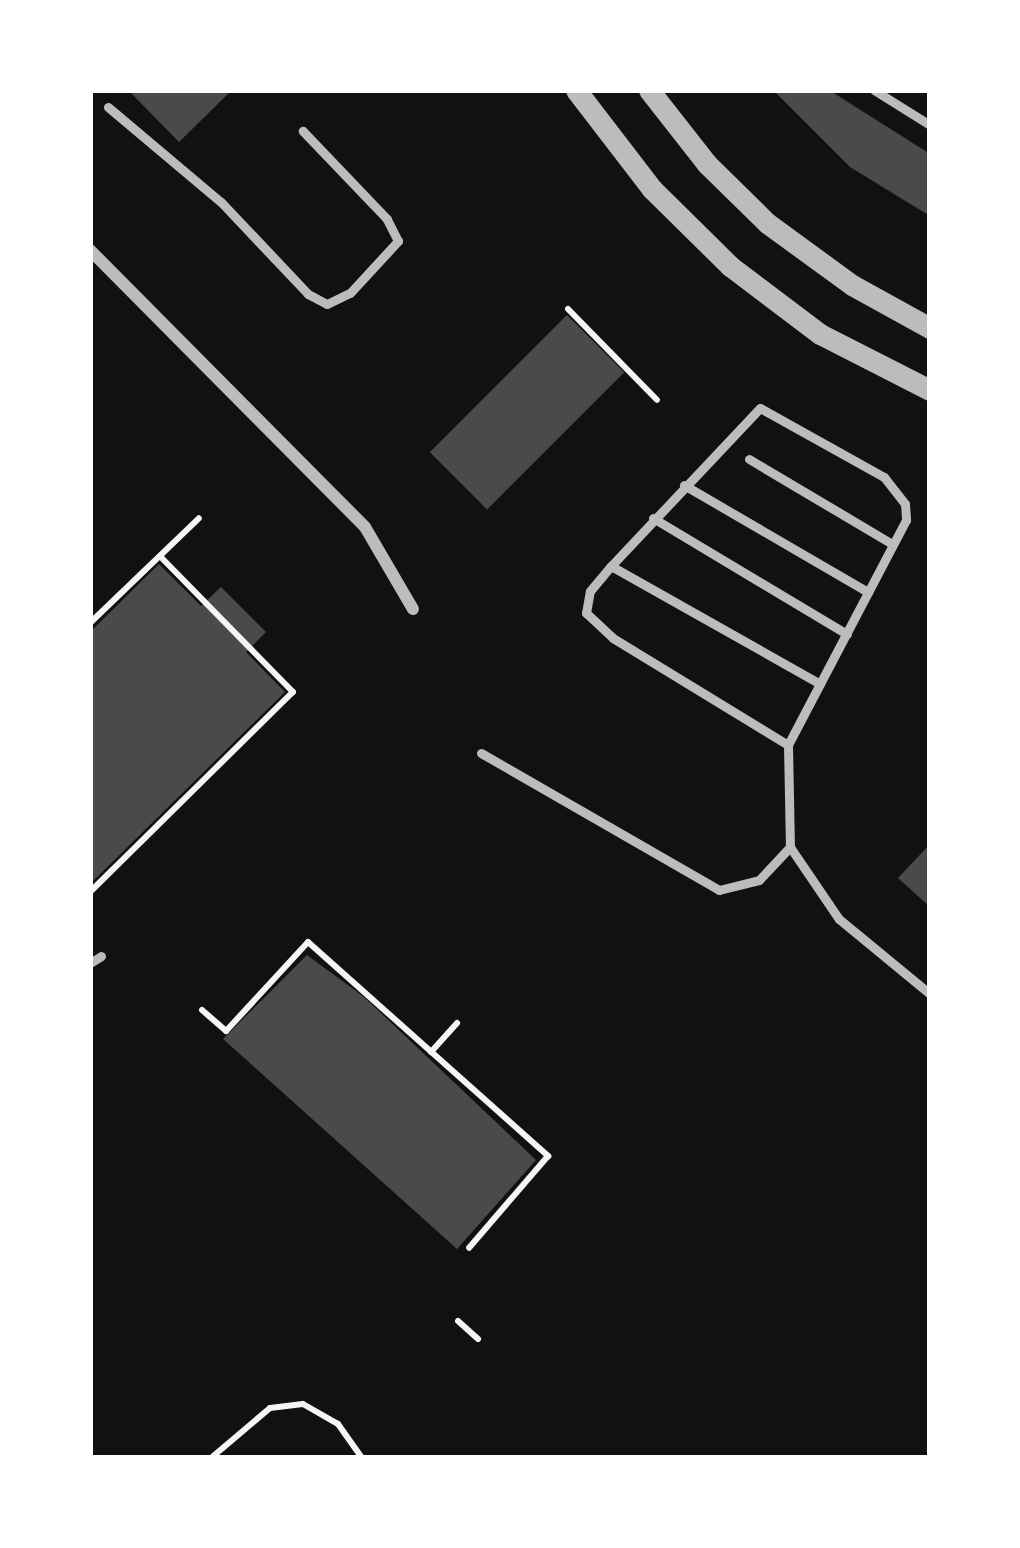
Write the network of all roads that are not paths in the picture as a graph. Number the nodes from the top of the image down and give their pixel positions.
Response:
1 (576, 90) edge
2 (649, 90) edge
3 (874, 90) edge
4 (108, 107) dead end
5 (930, 125) edge
6 (303, 131) dead end
7 (90, 250) edge
8 (930, 328) edge
9 (930, 390) edge
10 (748, 459) dead end
11 (684, 484) junction
12 (653, 518) junction
13 (892, 544) junction
14 (611, 566) junction
15 (868, 592) junction
16 (413, 610) dead end
17 (847, 634) junction
18 (820, 684) junction
19 (788, 745) junction
20 (481, 753) dead end
21 (790, 847) junction
22 (101, 956) dead end
23 (90, 963) edge
24 (930, 994) edge

1 - 9 street
2 - 8 street
3 - 5 lane
4 - 6 lane
7 - 16 street
10 - 13 lane
11 - 12 lane
11 - 13 lane
11 - 15 lane
12 - 14 lane
12 - 17 lane
13 - 15 lane
14 - 18 lane
14 - 19 lane
15 - 17 lane
17 - 18 lane
18 - 19 lane
19 - 21 lane
20 - 21 lane
21 - 24 lane
22 - 23 lane

